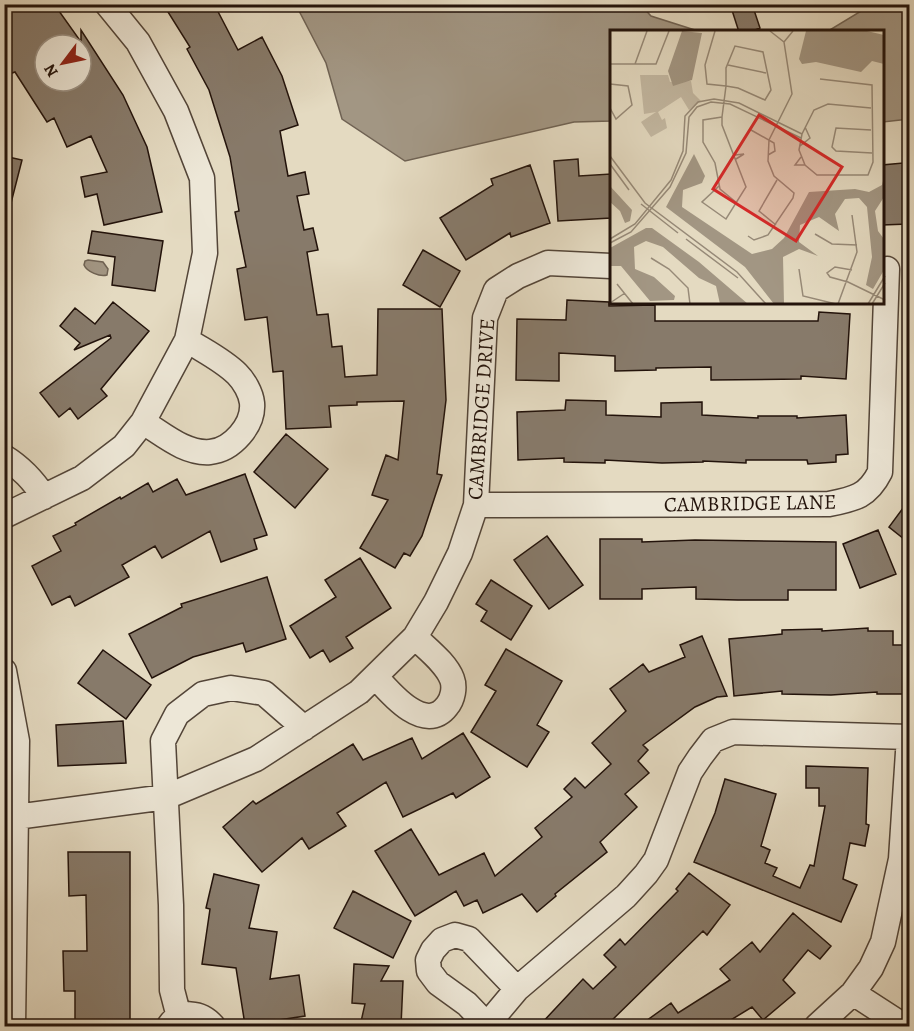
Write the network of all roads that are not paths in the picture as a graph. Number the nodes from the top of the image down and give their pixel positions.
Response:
1 (107, 4) edge
2 (610, 266) edge
3 (893, 268) edge
4 (187, 340) junction
5 (143, 422) junction
6 (4, 457) edge
7 (44, 497) junction
8 (476, 504) junction
9 (4, 516) edge
10 (415, 637) junction
11 (4, 671) edge
12 (376, 677) junction
13 (304, 728) junction
14 (909, 737) edge
15 (166, 797) junction
16 (10, 817) edge
17 (517, 989) junction
18 (853, 993) junction
19 (174, 1022) edge
20 (13, 1026) edge
21 (213, 1026) edge
22 (486, 1026) edge
23 (817, 1026) edge
24 (904, 1026) edge

1 - 4 street
2 - 8 street, CAMBRIDGE DRIVE
3 - 8 street, CAMBRIDGE LANE
4 - 5 street
4 - 5 street
5 - 7 street
6 - 7 street
7 - 9 street
8 - 10 street, CAMBRIDGE DRIVE
10 - 12 street, CAMBRIDGE DRIVE
10 - 12 street
11 - 16 street
12 - 13 street, CAMBRIDGE DRIVE
13 - 15 street, CAMBRIDGE DRIVE
13 - 15 street
14 - 17 street
14 - 18 street
15 - 16 street, CAMBRIDGE DRIVE
15 - 19 street
16 - 20 street
17 - 22 street
17 - 22 street
18 - 23 street
18 - 24 street
19 - 21 street

